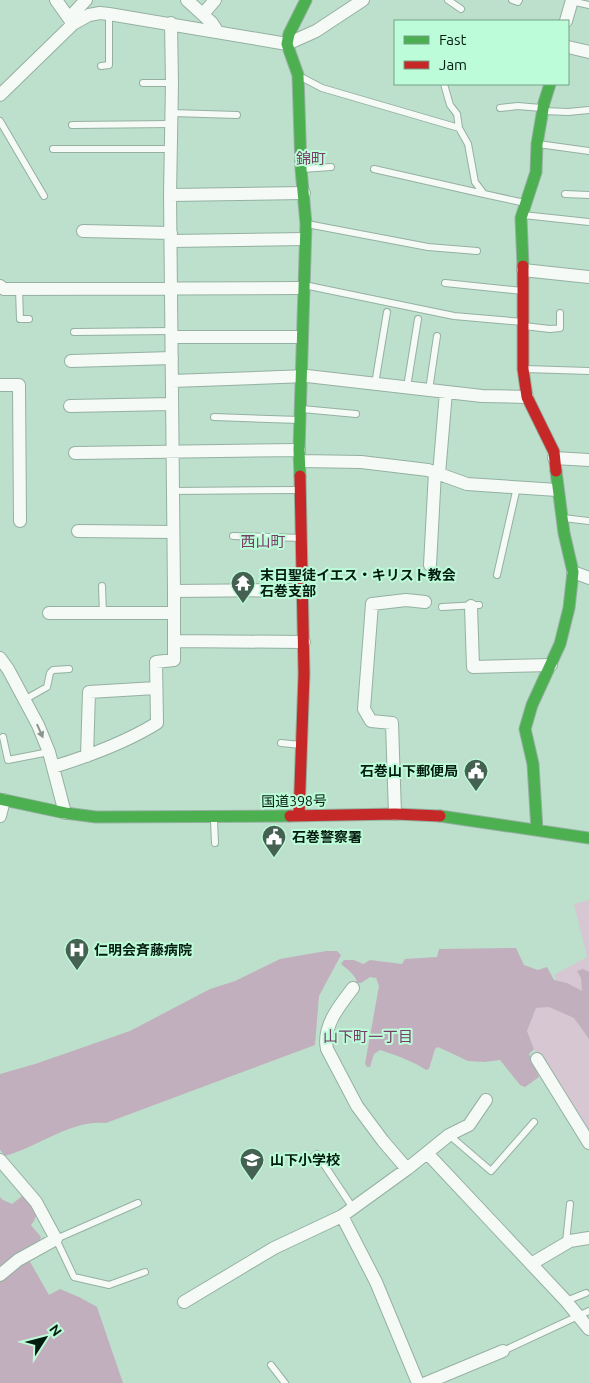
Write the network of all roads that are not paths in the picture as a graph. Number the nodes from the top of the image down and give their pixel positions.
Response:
1 (56, 0) edge
2 (86, 0) edge
3 (187, 0) edge
4 (215, 0) edge
5 (306, 0) edge
6 (362, 0) edge
7 (448, 0) edge
8 (512, 0) edge
9 (519, 0) edge
10 (572, 1) edge
11 (589, 5) edge
12 (461, 9) dead end
13 (109, 14) junction
14 (202, 14) junction
15 (566, 20) edge
16 (71, 21) junction
17 (171, 23) junction
18 (217, 32) junction
19 (287, 44) junction
20 (569, 47) edge
21 (589, 52) edge
22 (100, 66) dead end
23 (298, 75) junction
24 (143, 83) dead end
25 (172, 83) junction
26 (444, 85) edge
27 (550, 85) edge
28 (0, 95) edge
29 (500, 108) dead end
30 (543, 110) junction
31 (589, 110) edge
32 (237, 115) dead end
33 (172, 118) junction
34 (0, 121) edge
35 (72, 125) dead end
36 (459, 128) junction
37 (537, 144) junction
38 (53, 149) dead end
39 (171, 149) junction
40 (589, 151) edge
41 (331, 167) dead end
42 (301, 169) junction
43 (374, 169) dead end
44 (304, 193) junction
45 (484, 194) junction
46 (565, 194) dead end
47 (170, 195) junction
48 (589, 195) edge
49 (44, 196) dead end
50 (526, 203) junction
51 (522, 214) junction
52 (589, 222) edge
53 (306, 224) junction
54 (83, 231) dead end
55 (171, 237) junction
56 (305, 239) junction
57 (478, 251) dead end
58 (524, 270) junction
59 (589, 277) edge
60 (445, 283) dead end
61 (0, 286) edge
62 (303, 286) junction
63 (172, 287) junction
64 (19, 288) junction
65 (524, 291) junction
66 (387, 312) dead end
67 (560, 313) dead end
68 (28, 319) dead end
69 (418, 319) dead end
70 (524, 324) junction
71 (74, 332) dead end
72 (172, 334) junction
73 (437, 336) dead end
74 (302, 337) junction
75 (172, 358) junction
76 (71, 361) dead end
77 (523, 369) junction
78 (589, 371) edge
79 (301, 376) junction
80 (172, 382) junction
81 (375, 384) junction
82 (0, 385) edge
83 (407, 388) junction
84 (429, 390) junction
85 (446, 392) junction
86 (527, 396) junction
87 (172, 404) junction
88 (70, 406) dead end
89 (300, 414) junction
90 (356, 414) dead end
91 (214, 417) dead end
92 (173, 451) junction
93 (76, 452) dead end
94 (300, 455) junction
95 (554, 458) junction
96 (589, 460) edge
97 (437, 473) junction
98 (518, 487) junction
99 (302, 490) junction
100 (557, 490) junction
101 (173, 492) junction
102 (562, 518) junction
103 (20, 520) dead end
104 (589, 521) edge
105 (78, 531) dead end
106 (173, 532) junction
107 (233, 536) dead end
108 (302, 538) junction
109 (430, 565) dead end
110 (573, 572) junction
111 (498, 575) dead end
112 (589, 578) edge
113 (102, 586) dead end
114 (302, 590) junction
115 (174, 591) junction
116 (425, 602) dead end
117 (475, 606) joint
118 (442, 607) dead end
119 (49, 613) dead end
120 (174, 613) junction
121 (103, 614) junction
122 (174, 641) junction
123 (304, 642) junction
124 (0, 658) edge
125 (551, 665) junction
126 (69, 669) dead end
127 (156, 688) junction
128 (24, 700) junction
129 (3, 737) dead end
130 (281, 744) dead end
131 (303, 745) junction
132 (50, 752) junction
133 (87, 756) junction
134 (53, 767) junction
135 (2, 799) edge
136 (66, 813) junction
137 (395, 814) junction
138 (0, 816) edge
139 (299, 816) junction
140 (214, 817) junction
141 (589, 827) edge
142 (537, 830) junction
143 (573, 834) junction
144 (589, 838) edge
145 (215, 843) dead end
146 (353, 988) dead end
147 (537, 1059) dead end
148 (486, 1100) dead end
149 (534, 1122) dead end
150 (449, 1135) junction
151 (589, 1143) edge
152 (427, 1153) junction
153 (0, 1160) edge
154 (302, 1163) dead end
155 (407, 1169) junction
156 (138, 1203) dead end
157 (570, 1204) dead end
158 (352, 1208) junction
159 (342, 1216) junction
160 (589, 1238) edge
161 (56, 1239) junction
162 (566, 1244) junction
163 (532, 1264) junction
164 (145, 1272) dead end
165 (0, 1275) edge
166 (586, 1293) dead end
167 (566, 1301) junction
168 (184, 1302) dead end
169 (584, 1313) edge
170 (589, 1329) edge
171 (503, 1351) joint
172 (271, 1365) dead end
173 (285, 1383) edge
174 (418, 1383) edge
175 (426, 1383) edge

1 - 16 street
2 - 16 street
3 - 14 street
4 - 14 street
5 - 19 main road
6 - 19 street
7 - 12 lane
8 - 9 lane
10 - 11 lane
10 - 15 street
13 - 16 street
13 - 17 street
13 - 22 lane
14 - 18 street
16 - 28 street
17 - 18 street
17 - 25 street
18 - 19 street
19 - 23 main road
20 - 21 street
23 - 36 lane
23 - 42 main road
24 - 25 lane
25 - 33 street
26 - 36 lane
27 - 30 main road
29 - 30 lane
30 - 31 lane
30 - 37 main road
32 - 33 lane
33 - 35 lane
33 - 39 street
34 - 49 lane
36 - 45 lane
37 - 40 lane
37 - 50 main road
38 - 39 lane
39 - 47 street
41 - 42 lane
42 - 44 main road
43 - 45 lane
44 - 47 street
44 - 53 main road
45 - 50 lane
46 - 48 lane
47 - 55 street
50 - 51 main road
51 - 52 lane
51 - 58 main road
53 - 56 main road
53 - 57 lane
54 - 55 street
55 - 56 street
55 - 63 street
56 - 62 main road
58 - 59 street
58 - 65 main road
60 - 65 lane
61 - 64 street
62 - 63 street
62 - 70 lane
62 - 74 main road
63 - 64 street
63 - 72 street
64 - 68 lane
65 - 70 main road
66 - 81 lane
67 - 70 lane
69 - 83 lane
70 - 77 main road
71 - 72 lane
72 - 74 street
72 - 75 street
73 - 84 lane
74 - 79 main road
75 - 76 street
75 - 80 street
77 - 78 lane
77 - 86 main road
79 - 80 street
79 - 81 street
79 - 89 main road
80 - 87 street
81 - 83 street
82 - 103 street
83 - 84 street
84 - 85 street
85 - 86 street
85 - 97 street
86 - 95 main road
87 - 88 street
87 - 92 street
89 - 90 lane
89 - 91 lane
89 - 94 main road
92 - 93 street
92 - 94 street
92 - 101 street
94 - 97 street
94 - 99 main road
95 - 96 street
95 - 100 main road
97 - 98 street
97 - 109 street
98 - 100 street
98 - 111 lane
99 - 101 lane
99 - 108 main road
100 - 102 main road
101 - 106 street
102 - 104 lane
102 - 110 main road
105 - 106 street
106 - 115 street
107 - 108 lane
108 - 114 main road
110 - 112 street
110 - 125 main road
113 - 121 lane
114 - 115 street
114 - 123 main road
115 - 120 street
116 - 137 street
117 - 118 lane
117 - 125 street
119 - 121 street
120 - 121 street
120 - 122 street
122 - 123 street
122 - 127 street
123 - 131 main road
124 - 128 street
125 - 142 main road
126 - 128 lane
127 - 133 street
127 - 133 street
128 -> 132 street
129 - 132 lane
130 - 131 lane
131 - 139 main road
132 - 134 street
133 - 134 street
134 - 136 street
135 - 136 main road, 国道398号
135 - 138 street
136 - 140 main road, 国道398号
137 - 139 main road, 国道398号
137 - 142 main road, 国道398号
139 - 140 main road, 国道398号
140 - 145 lane
141 - 143 street
142 - 143 main road, 国道398号
143 - 144 main road, 国道398号
146 - 155 street
147 - 151 street
148 - 150 street
149 - 150 lane
150 - 152 street
152 - 155 street
152 - 163 street
153 - 161 street
154 - 158 lane
155 - 158 street
156 - 161 lane
157 - 162 lane
158 - 159 street
159 - 168 street
159 - 174 street
160 - 162 street
161 - 164 lane
161 - 165 street
162 - 163 street
163 - 167 street
166 - 167 lane
167 - 169 street
169 - 170 street
169 - 171 lane
171 - 175 street
172 - 173 lane

